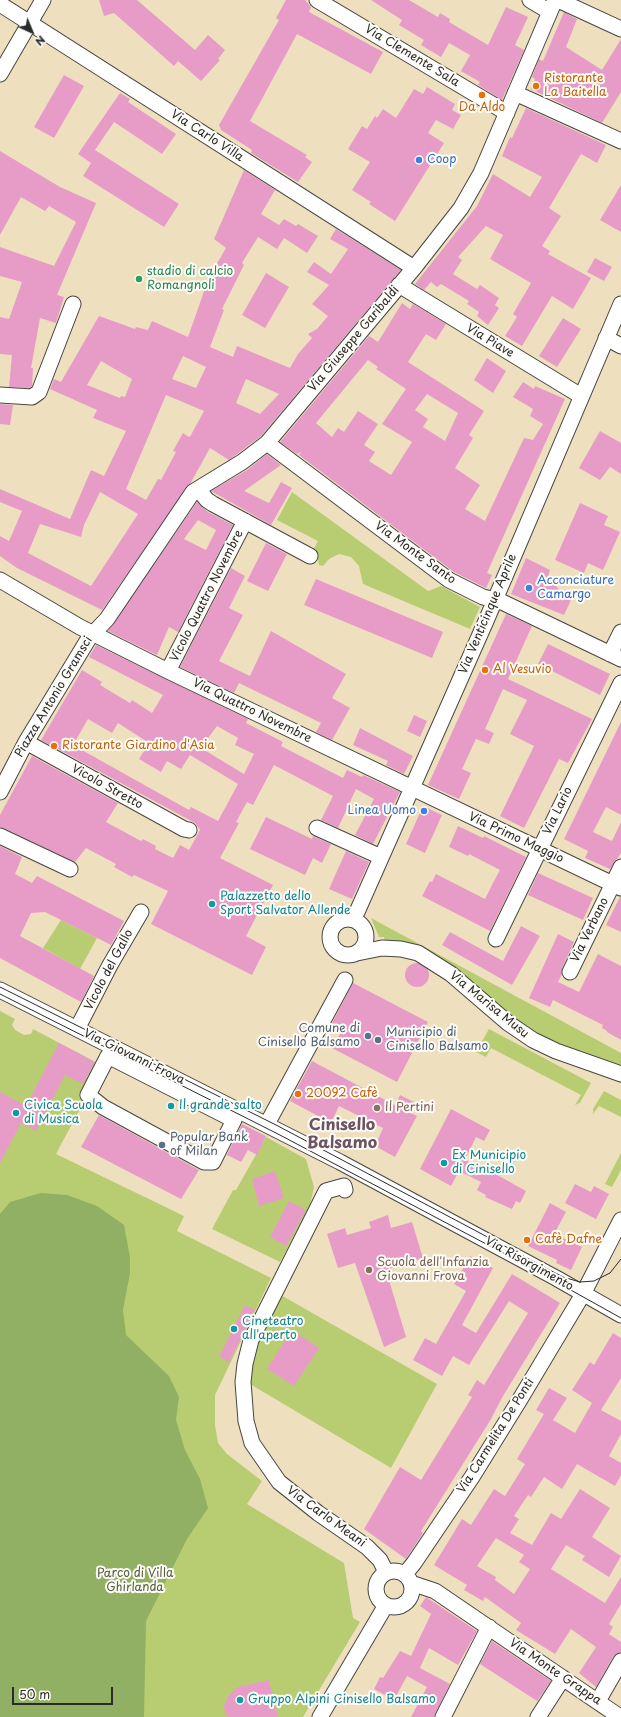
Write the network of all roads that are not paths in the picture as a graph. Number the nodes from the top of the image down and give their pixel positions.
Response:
1 (43, 0) edge
2 (317, 0) edge
3 (530, 0) edge
4 (0, 4) edge
5 (555, 4) edge
6 (29, 22) junction
7 (621, 30) edge
8 (0, 74) edge
9 (516, 93) junction
10 (507, 112) junction
11 (621, 141) edge
12 (414, 268) junction
13 (399, 285) junction
14 (73, 304) dead end
15 (621, 304) edge
16 (606, 338) junction
17 (621, 346) edge
18 (0, 395) edge
19 (581, 396) junction
20 (267, 443) junction
21 (198, 489) junction
22 (245, 521) junction
23 (310, 556) dead end
24 (0, 580) edge
25 (494, 600) junction
26 (621, 632) edge
27 (93, 633) junction
28 (616, 656) edge
29 (168, 671) junction
30 (621, 683) edge
31 (26, 742) junction
32 (411, 788) junction
33 (0, 792) edge
34 (317, 828) dead end
35 (189, 830) dead end
36 (0, 836) edge
37 (540, 849) junction
38 (381, 857) junction
39 (621, 867) edge
40 (70, 869) dead end
41 (617, 886) edge
42 (141, 912) dead end
43 (347, 919) junction
44 (496, 939) dead end
45 (357, 953) junction
46 (570, 972) dead end
47 (345, 980) dead end
48 (0, 990) edge
49 (77, 1029) junction
50 (621, 1074) edge
51 (267, 1124) junction
52 (213, 1162) joint
53 (345, 1190) dead end
54 (436, 1214) joint
55 (621, 1220) edge
56 (583, 1294) junction
57 (621, 1315) edge
58 (386, 1572) junction
59 (408, 1578) junction
60 (386, 1605) junction
61 (489, 1627) junction
62 (621, 1661) edge
63 (563, 1678) junction
64 (598, 1701) junction
65 (320, 1717) edge
66 (443, 1717) edge
67 (538, 1717) edge
68 (620, 1717) edge

1 - 6 street
2 - 10 street, Via Clemente Sala
3 - 5 street
4 - 6 street, Via Carlo Villa
5 - 7 street
5 - 9 street, Via Giuseppe Garibaldi
6 - 8 street
6 - 12 street, Via Carlo Villa
9 - 10 street, Via Giuseppe Garibaldi
9 - 11 street
10 - 12 street, Via Giuseppe Garibaldi
12 - 13 street, Via Giuseppe Garibaldi
13 - 19 street, Via Piave
13 - 20 street, Via Giuseppe Garibaldi
14 - 18 street
15 - 16 street, Via Venticinque Aprile
16 - 17 street
16 - 19 street, Via Venticinque Aprile
19 - 25 street, Via Venticinque Aprile
20 - 21 street, Via Giuseppe Garibaldi
20 - 25 street, Via Monte Santo
21 - 22 street
21 - 27 street, Via Giuseppe Garibaldi
22 - 23 street
22 - 29 street, Vicolo Quattro Novembre
24 - 27 street, Piazza Antonio Gramsci
25 - 28 street, Via Monte Santo
25 - 32 street, Via Venticinque Aprile
26 - 28 street
27 - 29 street, Via Quattro Novembre
27 - 31 street, Piazza Antonio Gramsci
29 - 32 street, Via Quattro Novembre
30 - 37 street, Via Lario
31 - 33 street, Piazza Antonio Gramsci
31 - 35 street, Vicolo Stretto
32 - 37 street, Via Primo Maggio
32 - 38 street, Via Venticinque Aprile
34 - 38 street
36 - 40 street
37 - 41 street, Via Primo Maggio
37 - 44 street, Via Lario
38 - 43 street, Via Venticinque Aprile
39 - 41 street, Via Verbano
41 - 46 street, Via Verbano
42 - 49 street, Vicolo del Gallo
43 - 45 street
43 - 45 street
45 - 50 street, Via Marisa Musu
47 - 51 street
48 - 49 street, Via Giovanni Frova
49 - 51 street, Via Giovanni Frova
51 - 54 street, Via Giovanni Frova
52 - 52 street
53 - 58 street, Via Carlo Meani
54 - 56 street, Via Risorgimento
55 - 56 street, Via Carmelita De Ponti
56 - 57 street, Via Risorgimento
56 - 59 street, Via Carmelita De Ponti
58 - 59 street
58 - 60 street
59 - 60 street
59 - 61 street, Via Monte Grappa
60 - 65 street
61 - 63 street, Via Monte Grappa
61 - 66 street
62 - 64 street
63 - 64 street, Via Monte Grappa
63 - 67 street
64 - 68 street, Via Monte Grappa

